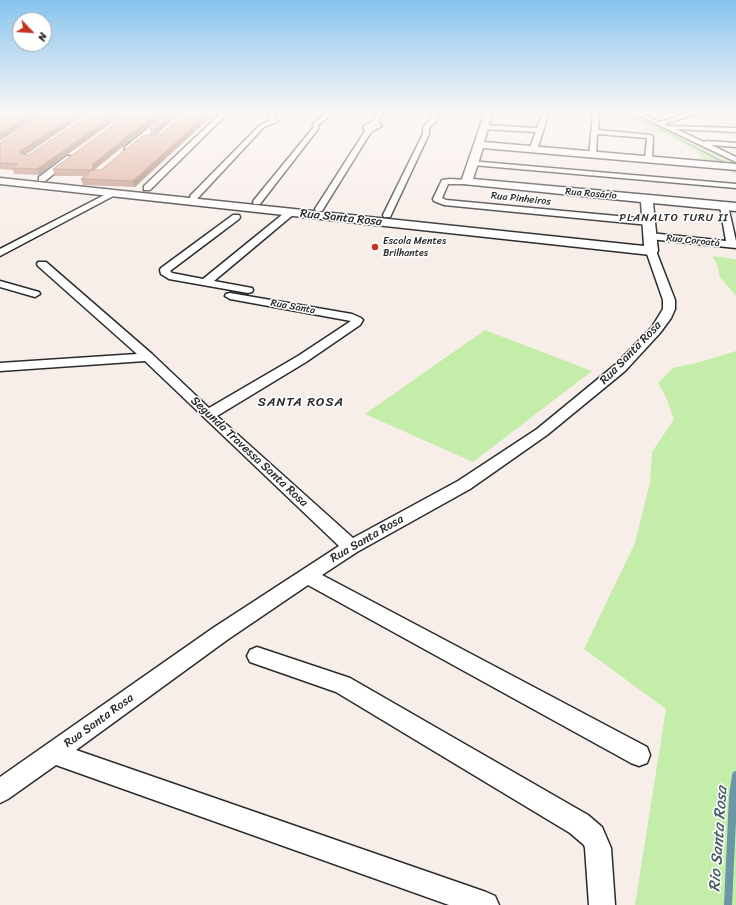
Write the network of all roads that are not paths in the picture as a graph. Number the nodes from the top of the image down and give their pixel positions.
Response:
1 (76, 154) edge
2 (182, 154) edge
3 (235, 154) edge
4 (295, 154) edge
5 (354, 154) edge
6 (416, 154) edge
7 (475, 154) edge
8 (583, 154) edge
9 (649, 154) edge
10 (724, 154) edge
11 (592, 155) joint
12 (649, 159) junction
13 (736, 160) edge
14 (473, 162) junction
15 (728, 166) edge
16 (42, 179) dead end
17 (0, 181) edge
18 (447, 181) joint
19 (467, 182) junction
20 (736, 185) edge
21 (147, 188) dead end
22 (115, 193) junction
23 (194, 197) dead end
24 (646, 199) junction
25 (257, 202) dead end
26 (730, 207) edge
27 (319, 209) dead end
28 (291, 212) junction
29 (387, 216) dead end
30 (236, 217) dead end
31 (649, 222) junction
32 (650, 244) junction
33 (734, 245) edge
34 (0, 253) edge
35 (42, 264) dead end
36 (206, 282) junction
37 (0, 284) edge
38 (35, 294) dead end
39 (230, 296) dead end
40 (289, 297) dead end
41 (148, 357) junction
42 (0, 367) edge
43 (208, 415) junction
44 (352, 547) junction
45 (306, 576) junction
46 (257, 656) dead end
47 (54, 753) junction
48 (639, 755) dead end
49 (0, 791) edge
50 (486, 905) edge
51 (602, 905) edge

1 - 16 street
2 - 21 street
3 - 23 street
4 - 25 street
5 - 27 street
6 - 29 street
7 - 14 street
8 - 11 street
9 - 12 street
10 - 13 street
11 - 12 street
12 - 15 street
14 - 19 street
14 - 20 street
15 - 20 street
17 - 22 street, Rua Santa Rosa
18 - 19 street, Rua Rosário
18 - 31 street, Rua Pinheiros
19 - 24 street, Rua Rosário
22 - 28 street, Rua Santa Rosa
22 - 34 street
24 - 26 street, Rua Rosário
24 - 31 street
26 - 33 street
28 - 32 street, Rua Santa Rosa
28 - 36 street
30 - 36 street
31 - 32 street
32 - 33 street, Rua Coroatá
32 - 44 street, Rua Santa Rosa
35 - 41 street, Segunda Travessa Santa Rosa
36 - 40 street
37 - 38 street
39 - 43 street, Rua Santa
41 - 42 street
41 - 43 street, Segunda Travessa Santa Rosa
43 - 44 street, Segunda Travessa Santa Rosa
44 - 45 street, Rua Santa Rosa
45 - 47 street, Rua Santa Rosa
45 - 48 street
46 - 51 street
47 - 49 street, Rua Santa Rosa
47 - 50 street

